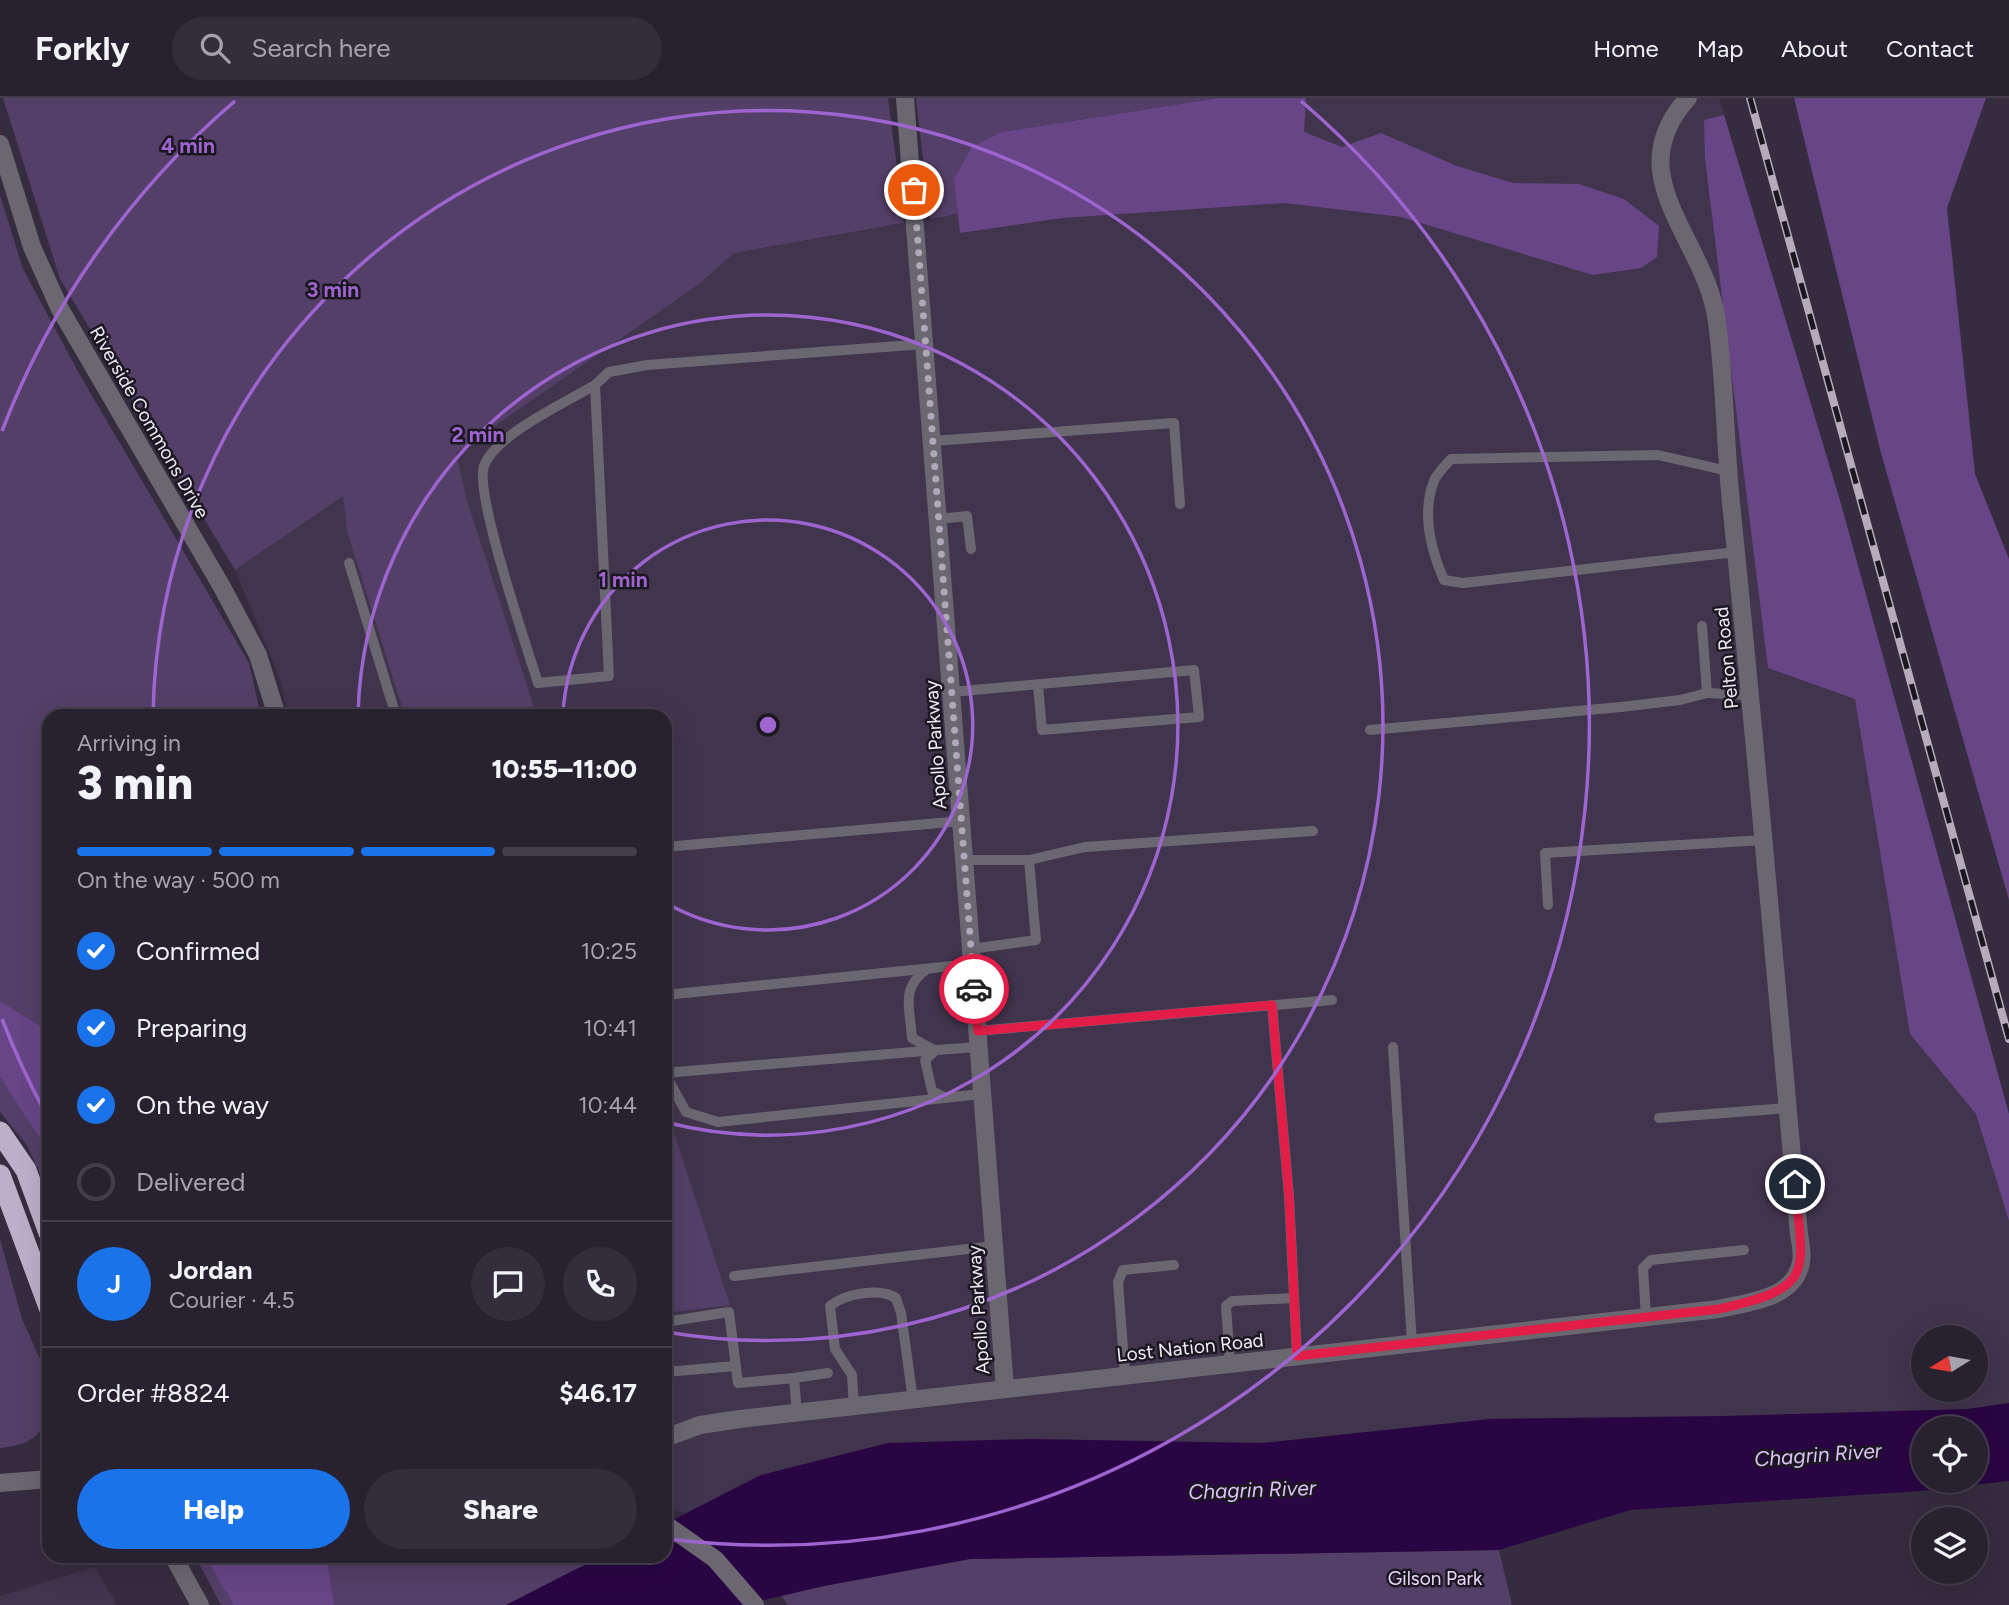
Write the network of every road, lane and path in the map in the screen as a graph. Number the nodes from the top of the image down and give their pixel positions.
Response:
1 (905, 98) edge
2 (1688, 98) edge
3 (0, 145) edge
4 (925, 344) junction
5 (595, 384) junction
6 (933, 441) junction
7 (1728, 471) junction
8 (1180, 504) dead end
9 (939, 519) junction
10 (971, 549) dead end
11 (1736, 552) junction
12 (349, 563) dead end
13 (1702, 626) dead end
14 (1038, 685) junction
15 (952, 692) junction
16 (1707, 694) junction
17 (1751, 695) junction
18 (275, 709) edge
19 (394, 709) edge
20 (1370, 730) dead end
21 (962, 821) junction
22 (1313, 831) dead end
23 (1764, 840) junction
24 (672, 846) edge
25 (965, 860) junction
26 (1029, 860) junction
27 (1548, 905) dead end
28 (972, 956) junction
29 (928, 969) junction
30 (672, 994) edge
31 (1332, 1000) dead end
32 (1272, 1005) junction
33 (978, 1039) junction
34 (1393, 1046) dead end
35 (936, 1050) junction
36 (672, 1073) edge
37 (672, 1087) edge
38 (982, 1094) junction
39 (946, 1098) junction
40 (1788, 1108) junction
41 (1659, 1118) dead end
42 (0, 1132) edge
43 (0, 1175) edge
44 (42, 1214) edge
45 (1800, 1234) joint
46 (994, 1246) junction
47 (1744, 1250) dead end
48 (1174, 1265) dead end
49 (734, 1276) dead end
50 (42, 1288) edge
51 (1294, 1298) junction
52 (1646, 1317) junction
53 (672, 1321) edge
54 (1412, 1343) junction
55 (1297, 1356) junction
56 (1230, 1363) junction
57 (736, 1366) junction
58 (672, 1371) edge
59 (828, 1373) dead end
60 (1125, 1375) junction
61 (794, 1378) junction
62 (1005, 1388) junction
63 (913, 1400) junction
64 (855, 1408) junction
65 (797, 1413) junction
66 (672, 1435) edge
67 (42, 1480) edge
68 (0, 1483) edge
69 (672, 1529) edge
70 (177, 1563) edge
71 (200, 1605) edge
72 (754, 1605) edge

1 - 4 street, Apollo Parkway
2 - 7 street, Pelton Road
3 - 18 street, Riverside Commons Drive
4 - 5 lane
4 - 6 street, Apollo Parkway
5 - 5 lane
6 - 8 lane
6 - 9 street, Apollo Parkway
7 - 11 street, Pelton Road
7 - 11 lane
9 - 10 lane
9 - 15 street, Apollo Parkway
11 - 17 street, Pelton Road
12 - 19 lane
13 - 16 lane
14 - 14 lane
14 - 15 lane
15 - 21 street, Apollo Parkway
16 - 17 lane
16 - 20 lane
17 - 23 street, Pelton Road
21 - 24 lane
21 - 25 street, Apollo Parkway
22 - 26 lane
23 - 27 lane
23 - 40 street, Pelton Road
25 - 26 lane
25 - 28 street, Apollo Parkway
26 - 28 lane
28 - 29 lane
28 - 33 street, Apollo Parkway
29 - 30 lane
29 - 35 lane
31 - 32 lane
32 - 33 lane
32 - 51 lane
33 - 35 lane
33 - 38 street, Apollo Parkway
34 - 54 lane
35 - 36 lane
35 - 39 lane
37 - 39 lane
38 - 39 lane
38 - 46 street, Apollo Parkway
40 - 41 lane
40 - 45 street, Pelton Road
42 - 44 highway
43 - 50 highway
45 - 52 street, Lost Nation Road
46 - 49 lane
46 - 62 street, Apollo Parkway
47 - 52 lane
48 - 60 lane
51 - 55 lane
51 - 56 lane
52 - 54 street, Lost Nation Road
53 - 57 lane
54 - 55 street, Lost Nation Road
55 - 56 street, Lost Nation Road
56 - 60 street, Lost Nation Road
57 - 58 lane
57 - 61 lane
59 - 61 lane
60 - 62 street, Lost Nation Road
61 - 65 lane
62 - 63 street, Lost Nation Road
63 - 64 street, Lost Nation Road
63 - 64 lane
64 - 65 street, Lost Nation Road
65 - 66 street, Lost Nation Road
67 - 68 street
69 - 72 street
70 - 71 street

